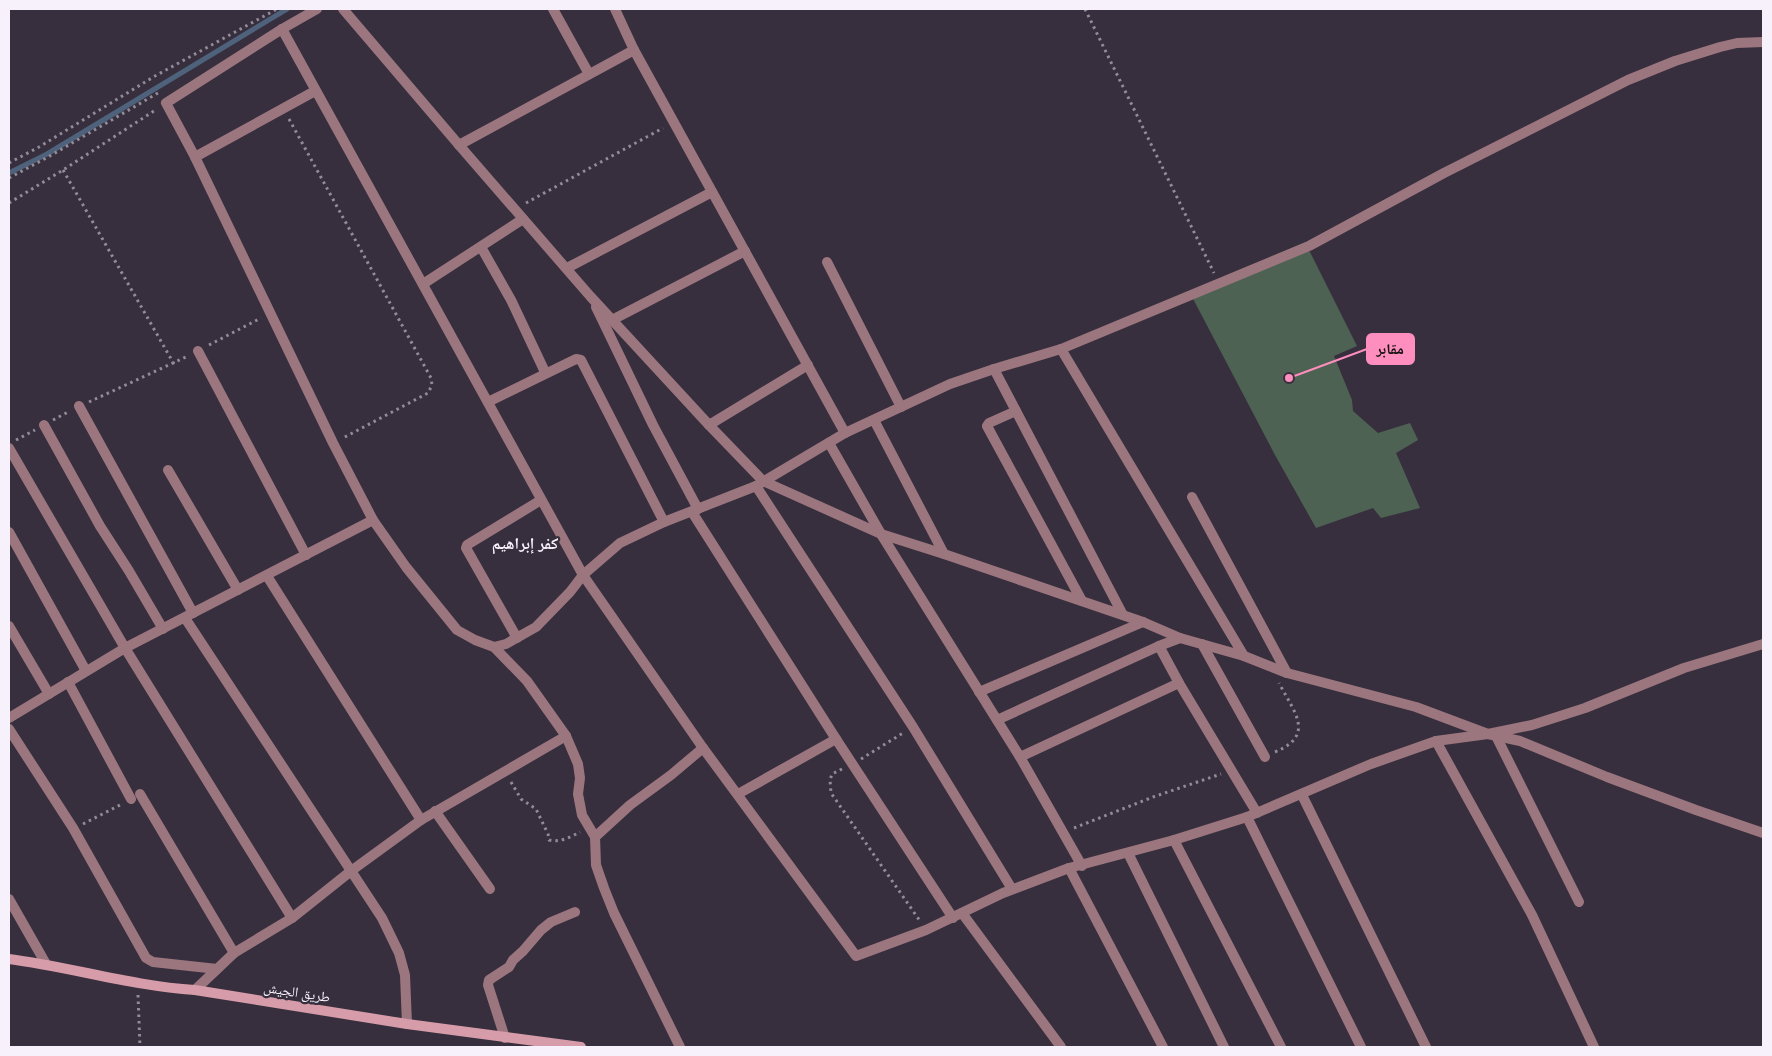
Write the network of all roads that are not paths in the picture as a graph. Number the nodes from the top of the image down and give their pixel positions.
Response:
1 (317, 9) edge
2 (343, 9) edge
3 (552, 9) edge
4 (615, 9) edge
5 (282, 29) junction
6 (1763, 42) edge
7 (634, 50) junction
8 (589, 74) junction
9 (315, 91) junction
10 (458, 145) junction
11 (195, 157) junction
12 (712, 192) junction
13 (523, 219) junction
14 (481, 247) junction
15 (745, 252) junction
16 (827, 262) dead end
17 (567, 268) junction
18 (424, 284) junction
19 (590, 296) junction
20 (612, 320) junction
21 (1061, 350) junction
22 (198, 351) road end
23 (808, 365) junction
24 (994, 369) junction
25 (545, 372) junction
26 (488, 402) junction
27 (79, 406) road end
28 (901, 407) junction
29 (1016, 411) junction
30 (874, 420) junction
31 (44, 425) road end
32 (709, 425) junction
33 (845, 433) junction
34 (829, 443) junction
35 (9, 448) edge
36 (168, 470) dead end
37 (759, 483) junction
38 (1192, 497) dead end
39 (541, 500) junction
40 (695, 510) junction
41 (373, 520) junction
42 (664, 522) junction
43 (9, 532) edge
44 (881, 534) junction
45 (944, 554) junction
46 (306, 555) junction
47 (583, 575) junction
48 (266, 576) junction
49 (238, 590) junction
50 (1082, 601) junction
51 (1123, 615) junction
52 (189, 616) junction
53 (1143, 622) junction
54 (9, 626) edge
55 (163, 629) junction
56 (518, 638) junction
57 (1180, 638) junction
58 (1202, 644) junction
59 (1763, 644) edge
60 (1159, 646) junction
61 (494, 647) junction
62 (125, 648) junction
63 (1244, 656) junction
64 (86, 671) junction
65 (1287, 673) junction
66 (68, 682) junction
67 (1179, 683) junction
68 (979, 692) junction
69 (49, 694) junction
70 (9, 718) edge
71 (997, 720) junction
72 (9, 728) edge
73 (1492, 735) junction
74 (566, 736) junction
75 (836, 739) junction
76 (1436, 741) junction
77 (702, 748) junction
78 (1020, 757) junction
79 (1265, 757) road end
80 (738, 794) junction
81 (1302, 795) junction
82 (435, 811) junction
83 (1252, 815) junction
84 (421, 820) junction
85 (592, 832) junction
86 (1763, 832) edge
87 (1174, 840) junction
88 (1128, 852) junction
89 (1082, 866) junction
90 (1069, 868) junction
91 (351, 871) junction
92 (490, 889) dead end
93 (1012, 889) junction
94 (9, 899) edge
95 (1579, 902) dead end
96 (575, 912) dead end
97 (958, 916) junction
98 (292, 918) junction
99 (234, 953) junction
100 (9, 959) edge
101 (46, 964) junction
102 (218, 969) junction
103 (195, 990) junction
104 (407, 1024) junction
105 (505, 1038) junction
106 (581, 1047) edge
107 (680, 1047) edge
108 (1060, 1047) edge
109 (1163, 1047) edge
110 (1224, 1047) edge
111 (1281, 1047) edge
112 (1361, 1047) edge
113 (1426, 1047) edge
114 (1594, 1047) edge

1 - 5 street
2 - 10 street
3 - 8 street
4 - 7 street
5 - 9 street
5 - 11 street
6 - 21 street
7 - 8 street
7 - 12 street
8 - 10 street
9 - 11 street
9 - 18 street
10 - 13 street
11 - 41 street
12 - 15 street
12 - 17 street
13 - 14 street
13 - 17 street
14 - 18 street
14 - 25 street
15 - 20 street
15 - 23 street
16 - 28 street
17 - 19 street
18 - 26 street
19 - 20 street
19 - 40 street
20 - 32 street
21 - 24 street
21 - 63 street
22 - 46 street
23 - 32 street
23 - 33 street
24 - 28 street
24 - 29 street
25 - 26 street
25 - 42 street
26 - 39 street
27 - 52 street
28 - 30 street
29 - 50 street
29 - 51 street
30 - 33 street
30 - 45 street
31 - 55 street
32 - 37 street
33 - 34 street
34 - 37 street
34 - 44 street
35 - 62 street
36 - 49 street
37 - 40 street
37 - 44 street
37 - 93 street
38 - 65 street
39 - 47 street
39 - 56 street
40 - 42 street
40 - 75 street
41 - 46 street
41 - 61 street
42 - 47 street
43 - 64 street
44 - 45 street
44 - 68 street
45 - 50 street
46 - 48 street
47 - 56 street
47 - 77 street
48 - 49 street
48 - 84 street
49 - 52 street
50 - 51 street
51 - 53 street
52 - 55 street
52 - 91 street
53 - 57 street
53 - 68 street
54 - 69 street
55 - 62 street
56 - 61 street
57 - 58 street
57 - 60 street
58 - 63 street
58 - 79 street
59 - 73 street
60 - 67 street
60 - 71 street
61 - 74 street
62 - 64 street
62 - 98 street
63 - 65 street
64 - 66 street
65 - 73 street
66 - 69 street
66 - 99 street
67 - 78 street
67 - 83 street
68 - 71 street
69 - 70 street
71 - 78 street
72 - 102 street
73 - 76 street
73 - 86 street
73 - 95 street
74 - 82 street
74 - 85 street
75 - 80 street
75 - 97 street
76 - 81 street
76 - 114 street
77 - 80 street
77 - 85 street
78 - 89 street
80 - 97 street
81 - 83 street
81 - 113 street
82 - 84 street
82 - 92 street
83 - 87 street
83 - 112 street
84 - 91 street
85 - 107 street
87 - 88 street
87 - 111 street
88 - 89 street
88 - 110 street
89 - 90 street
90 - 93 street
90 - 109 street
91 - 98 street
91 - 104 street
93 - 97 street
94 - 101 street
96 - 105 street
97 - 108 street
98 - 99 street
99 - 102 street
100 - 101 main road, طريق الجيش
101 - 103 main road, طريق الجيش
102 - 103 street
103 - 104 main road, طريق الجيش
104 - 105 main road, طريق الجيش
105 - 106 main road, طريق الجيش

